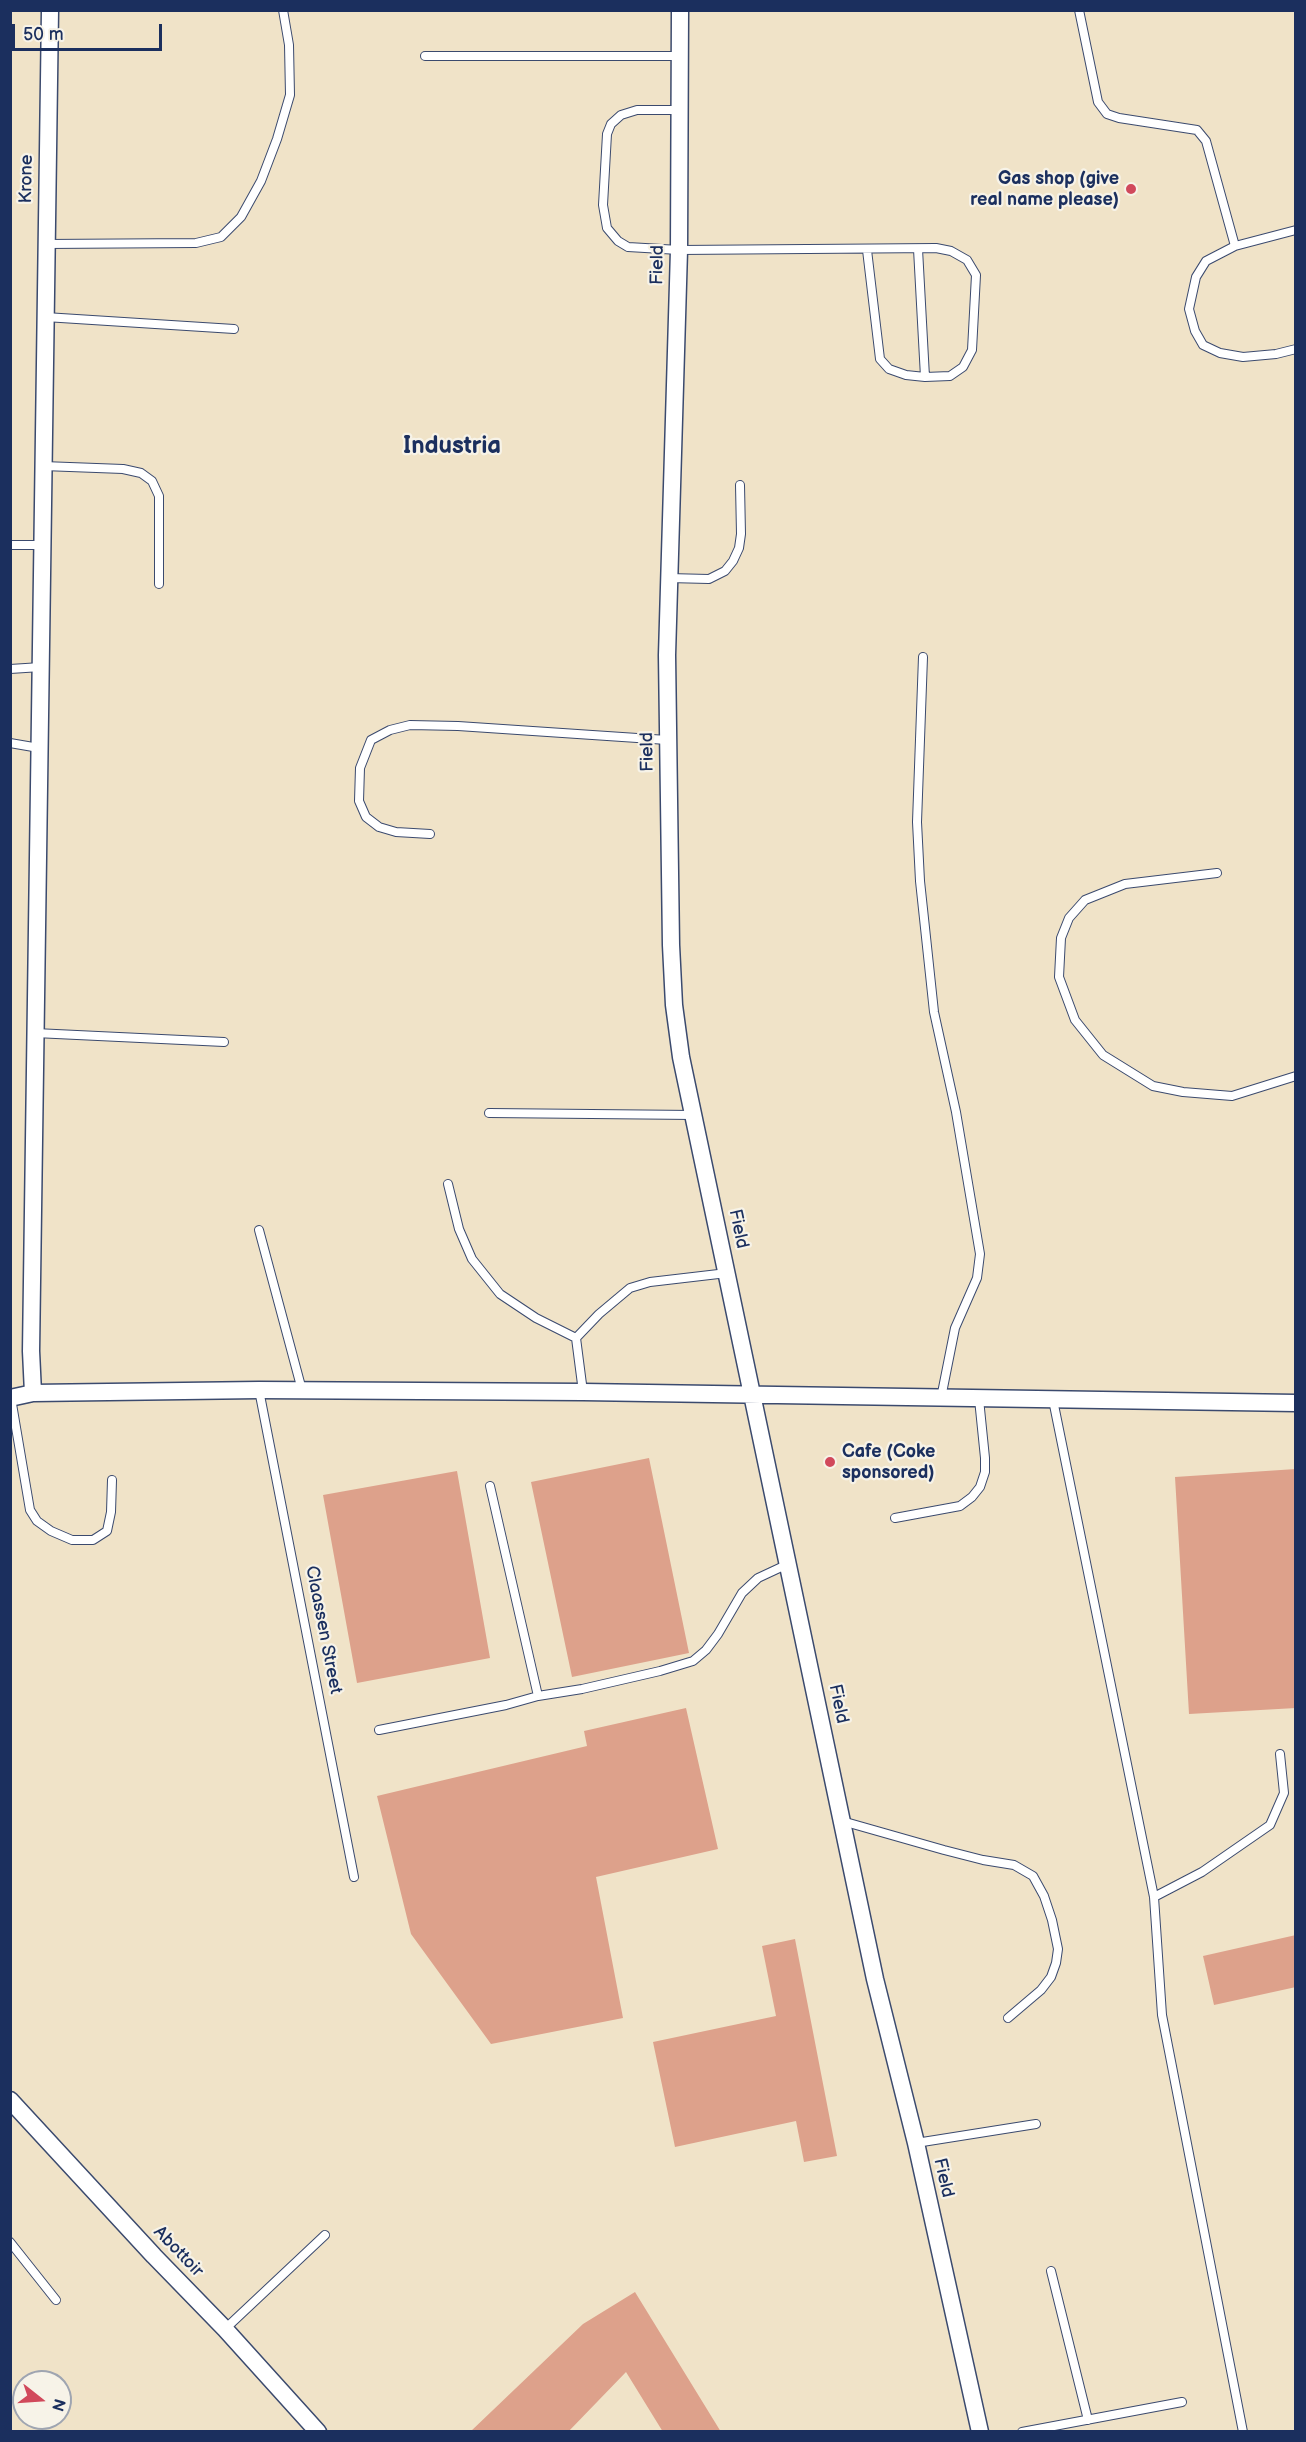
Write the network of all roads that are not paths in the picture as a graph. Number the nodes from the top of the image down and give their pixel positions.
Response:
1 (50, 10) edge
2 (283, 10) edge
3 (680, 10) edge
4 (1079, 10) edge
5 (425, 56) dead end
6 (680, 56) junction
7 (679, 110) junction
8 (1296, 231) edge
9 (45, 244) junction
10 (1235, 246) junction
11 (918, 249) junction
12 (679, 250) junction
13 (867, 250) junction
14 (45, 317) junction
15 (234, 329) dead end
16 (1296, 349) edge
17 (925, 377) junction
18 (43, 466) junction
19 (740, 485) dead end
20 (10, 545) edge
21 (42, 545) junction
22 (668, 578) junction
23 (159, 584) dead end
24 (923, 657) dead end
25 (41, 667) junction
26 (10, 669) edge
27 (667, 740) junction
28 (10, 744) edge
29 (39, 748) junction
30 (430, 834) dead end
31 (1217, 873) dead end
32 (35, 1033) junction
33 (224, 1042) dead end
34 (1296, 1076) edge
35 (489, 1113) dead end
36 (694, 1115) junction
37 (448, 1184) dead end
38 (259, 1230) dead end
39 (727, 1273) junction
40 (576, 1338) junction
41 (259, 1390) junction
42 (303, 1391) junction
43 (583, 1392) junction
44 (33, 1393) junction
45 (753, 1396) junction
46 (11, 1398) edge
47 (941, 1398) junction
48 (979, 1399) junction
49 (1053, 1400) junction
50 (1296, 1402) edge
51 (111, 1480) dead end
52 (490, 1486) dead end
53 (895, 1518) dead end
54 (788, 1564) junction
55 (537, 1696) junction
56 (379, 1730) dead end
57 (1280, 1754) dead end
58 (842, 1821) junction
59 (354, 1877) dead end
60 (1154, 1897) junction
61 (1008, 2018) dead end
62 (10, 2100) edge
63 (1036, 2124) dead end
64 (915, 2143) junction
65 (325, 2235) dead end
66 (10, 2242) edge
67 (1051, 2271) dead end
68 (56, 2300) dead end
69 (225, 2329) junction
70 (1182, 2402) dead end
71 (1088, 2420) junction
72 (317, 2431) edge
73 (980, 2432) edge
74 (1022, 2432) edge
75 (1243, 2432) edge

1 - 9 street, Krone
2 - 9 lane
3 - 6 street, Field
4 - 10 lane
5 - 6 lane
6 - 7 street, Field
7 - 12 street, Field
7 - 12 lane
8 - 10 lane
9 - 14 street, Krone
10 - 16 lane
11 - 13 lane
11 - 17 lane
11 - 17 lane
12 - 13 lane
12 - 22 street, Field
13 - 17 lane
14 - 15 lane
14 - 18 street, Krone
18 - 21 street, Krone
18 - 23 lane
19 - 22 lane
20 - 21 lane
21 - 25 street, Krone
22 - 27 street, Field
24 - 47 lane
25 - 26 lane
25 - 29 street, Krone
27 - 30 lane
27 - 36 street, Field
28 - 29 lane
29 - 32 street, Krone
31 - 34 lane
32 - 33 lane
32 - 44 street, Krone
35 - 36 lane
36 - 39 street, Field
37 - 40 lane
38 - 42 lane
39 - 40 lane
39 - 45 street, Field
40 - 43 lane
41 - 42 street
41 - 44 street
41 - 59 lane, Claassen Street
42 - 43 street
43 - 45 street
44 - 46 street
45 - 47 street
45 - 54 street, Field
46 - 51 lane
47 - 48 street
48 - 49 street
48 - 53 lane
49 - 50 street
49 - 60 lane
52 - 55 lane
54 - 55 lane
54 - 58 street, Field
55 - 56 lane
57 - 60 lane
58 - 61 lane
58 - 64 street, Field
60 - 75 lane
62 - 69 street, Abottoir
63 - 64 lane
64 - 73 street, Field
65 - 69 lane
66 - 68 lane
67 - 71 lane
69 - 72 street, Abottoir
70 - 71 lane
71 - 74 lane

